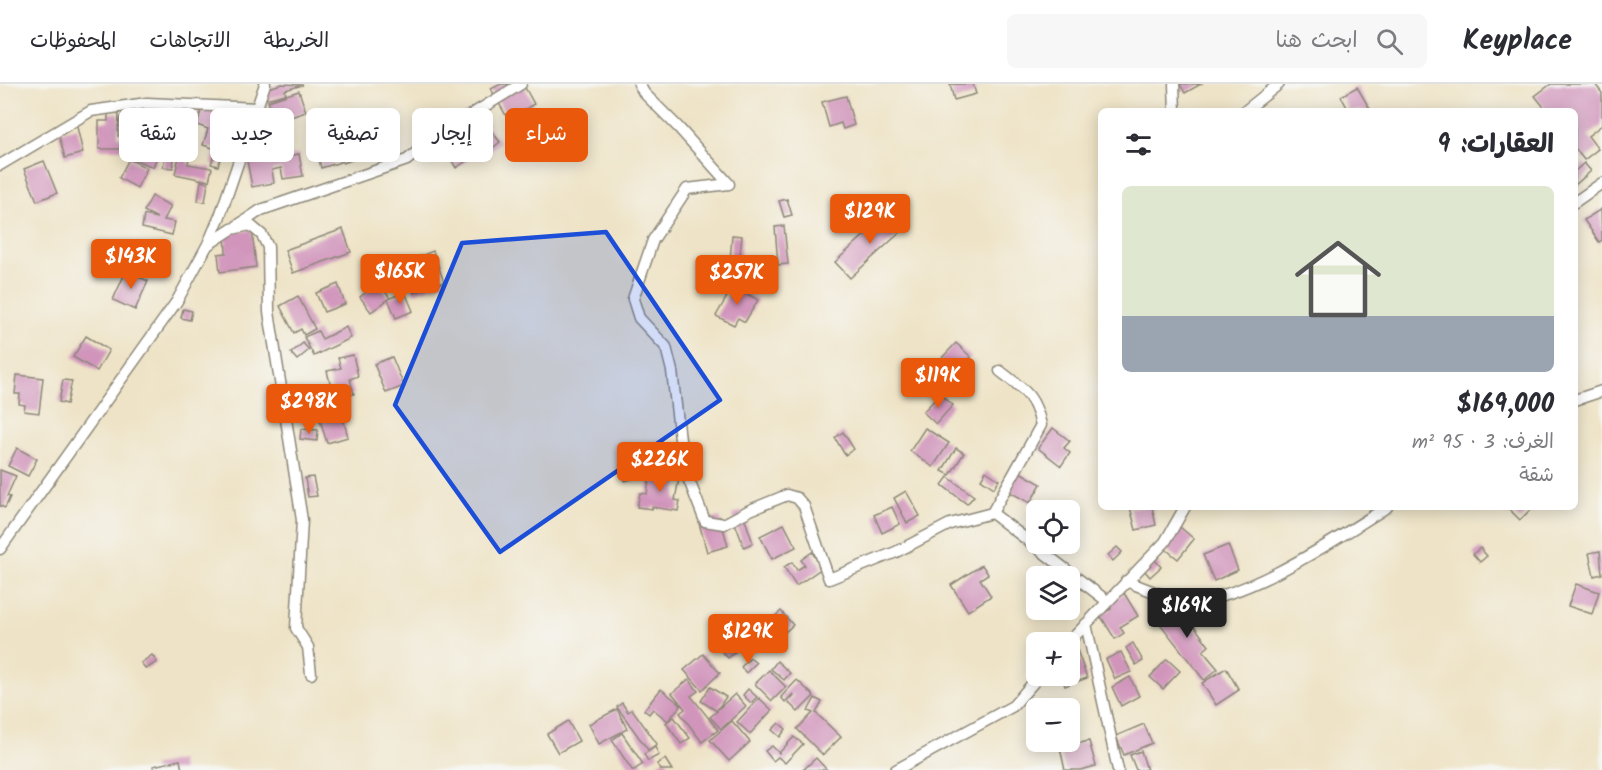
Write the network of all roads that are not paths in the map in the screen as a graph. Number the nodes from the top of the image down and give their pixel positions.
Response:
1 (265, 84) edge
2 (521, 84) edge
3 (639, 84) edge
4 (1174, 84) edge
5 (1279, 84) edge
6 (257, 108) joint
7 (1175, 108) edge
8 (1249, 108) edge
9 (238, 162) edge
10 (0, 165) edge
11 (1602, 183) edge
12 (1578, 200) edge
13 (232, 229) junction
14 (208, 244) junction
15 (1000, 371) dead end
16 (1602, 391) edge
17 (1578, 399) edge
18 (1183, 510) edge
19 (1382, 510) edge
20 (992, 513) junction
21 (0, 549) edge
22 (1126, 581) junction
23 (1107, 602) junction
24 (1086, 624) junction
25 (1078, 632) edge
26 (311, 675) dead end
27 (1030, 686) edge
28 (896, 770) edge
29 (1118, 770) edge

1 - 6 street
2 - 13 street
3 - 20 street
4 - 7 street
5 - 8 street
6 - 10 street
9 - 14 street
11 - 12 street
13 - 14 street
13 - 26 street
14 - 21 street
15 - 20 street
16 - 17 street
18 - 22 street
19 - 22 street
20 - 23 street
22 - 23 street
23 - 24 street
24 - 25 street
24 - 29 street
27 - 28 street

